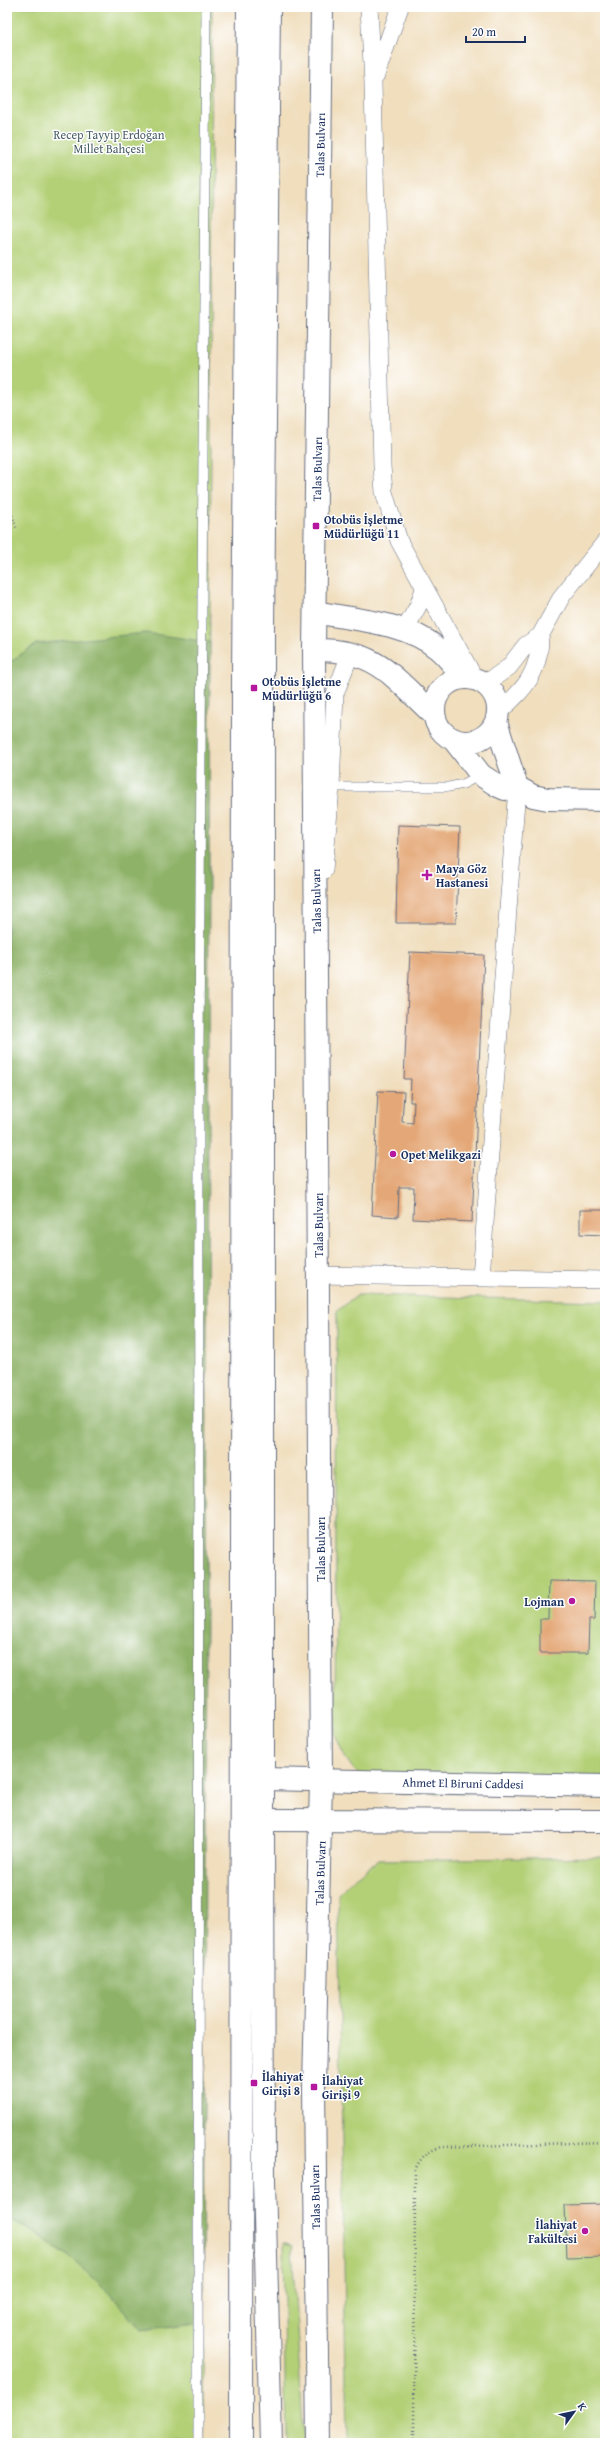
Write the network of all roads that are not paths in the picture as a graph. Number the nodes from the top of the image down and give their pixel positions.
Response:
1 (206, 7) edge
2 (248, 7) edge
3 (269, 7) edge
4 (322, 7) edge
5 (369, 7) edge
6 (400, 7) edge
7 (373, 83) junction
8 (605, 542) edge
9 (424, 589) junction
10 (315, 612) junction
11 (404, 632) junction
12 (540, 636) junction
13 (314, 650) junction
14 (351, 652) junction
15 (475, 680) junction
16 (434, 715) junction
17 (497, 717) junction
18 (452, 739) junction
19 (481, 775) junction
20 (331, 787) junction
21 (517, 787) junction
22 (605, 800) edge
23 (317, 956) junction
24 (318, 1275) junction
25 (482, 1278) junction
26 (605, 1280) edge
27 (263, 1779) junction
28 (321, 1780) junction
29 (605, 1786) edge
30 (263, 1820) junction
31 (321, 1820) junction
32 (605, 1821) edge
33 (198, 2443) edge
34 (241, 2443) edge
35 (271, 2443) edge
36 (318, 2443) edge

1 - 33 lane
2 - 34 main road
3 - 27 main road
4 - 10 main road, Talas Bulvarı
5 - 7 street
6 - 7 street
7 - 9 street
8 - 12 street
9 - 11 street
9 - 15 street
10 - 11 main road
10 - 13 main road, Talas Bulvarı
11 - 15 main road
12 - 15 street
12 - 17 street
13 - 14 main road
13 - 23 main road, Talas Bulvarı
14 - 16 main road
14 - 20 street
15 - 16 main road
15 - 17 main road
16 - 18 main road
17 - 18 main road
17 - 21 main road
18 - 19 main road
19 - 20 lane
19 - 21 main road
20 - 23 street
21 - 22 main road
21 - 25 street
23 - 24 main road, Talas Bulvarı
24 - 25 street
24 - 28 main road, Talas Bulvarı
25 - 26 street
27 - 28 main road, Ahmet El Biruni Caddesi
27 - 30 main road
28 - 29 main road, Ahmet El Biruni Caddesi
28 - 31 main road, Talas Bulvarı
30 - 31 main road
30 - 35 main road
31 - 32 main road
31 - 36 main road, Talas Bulvarı

